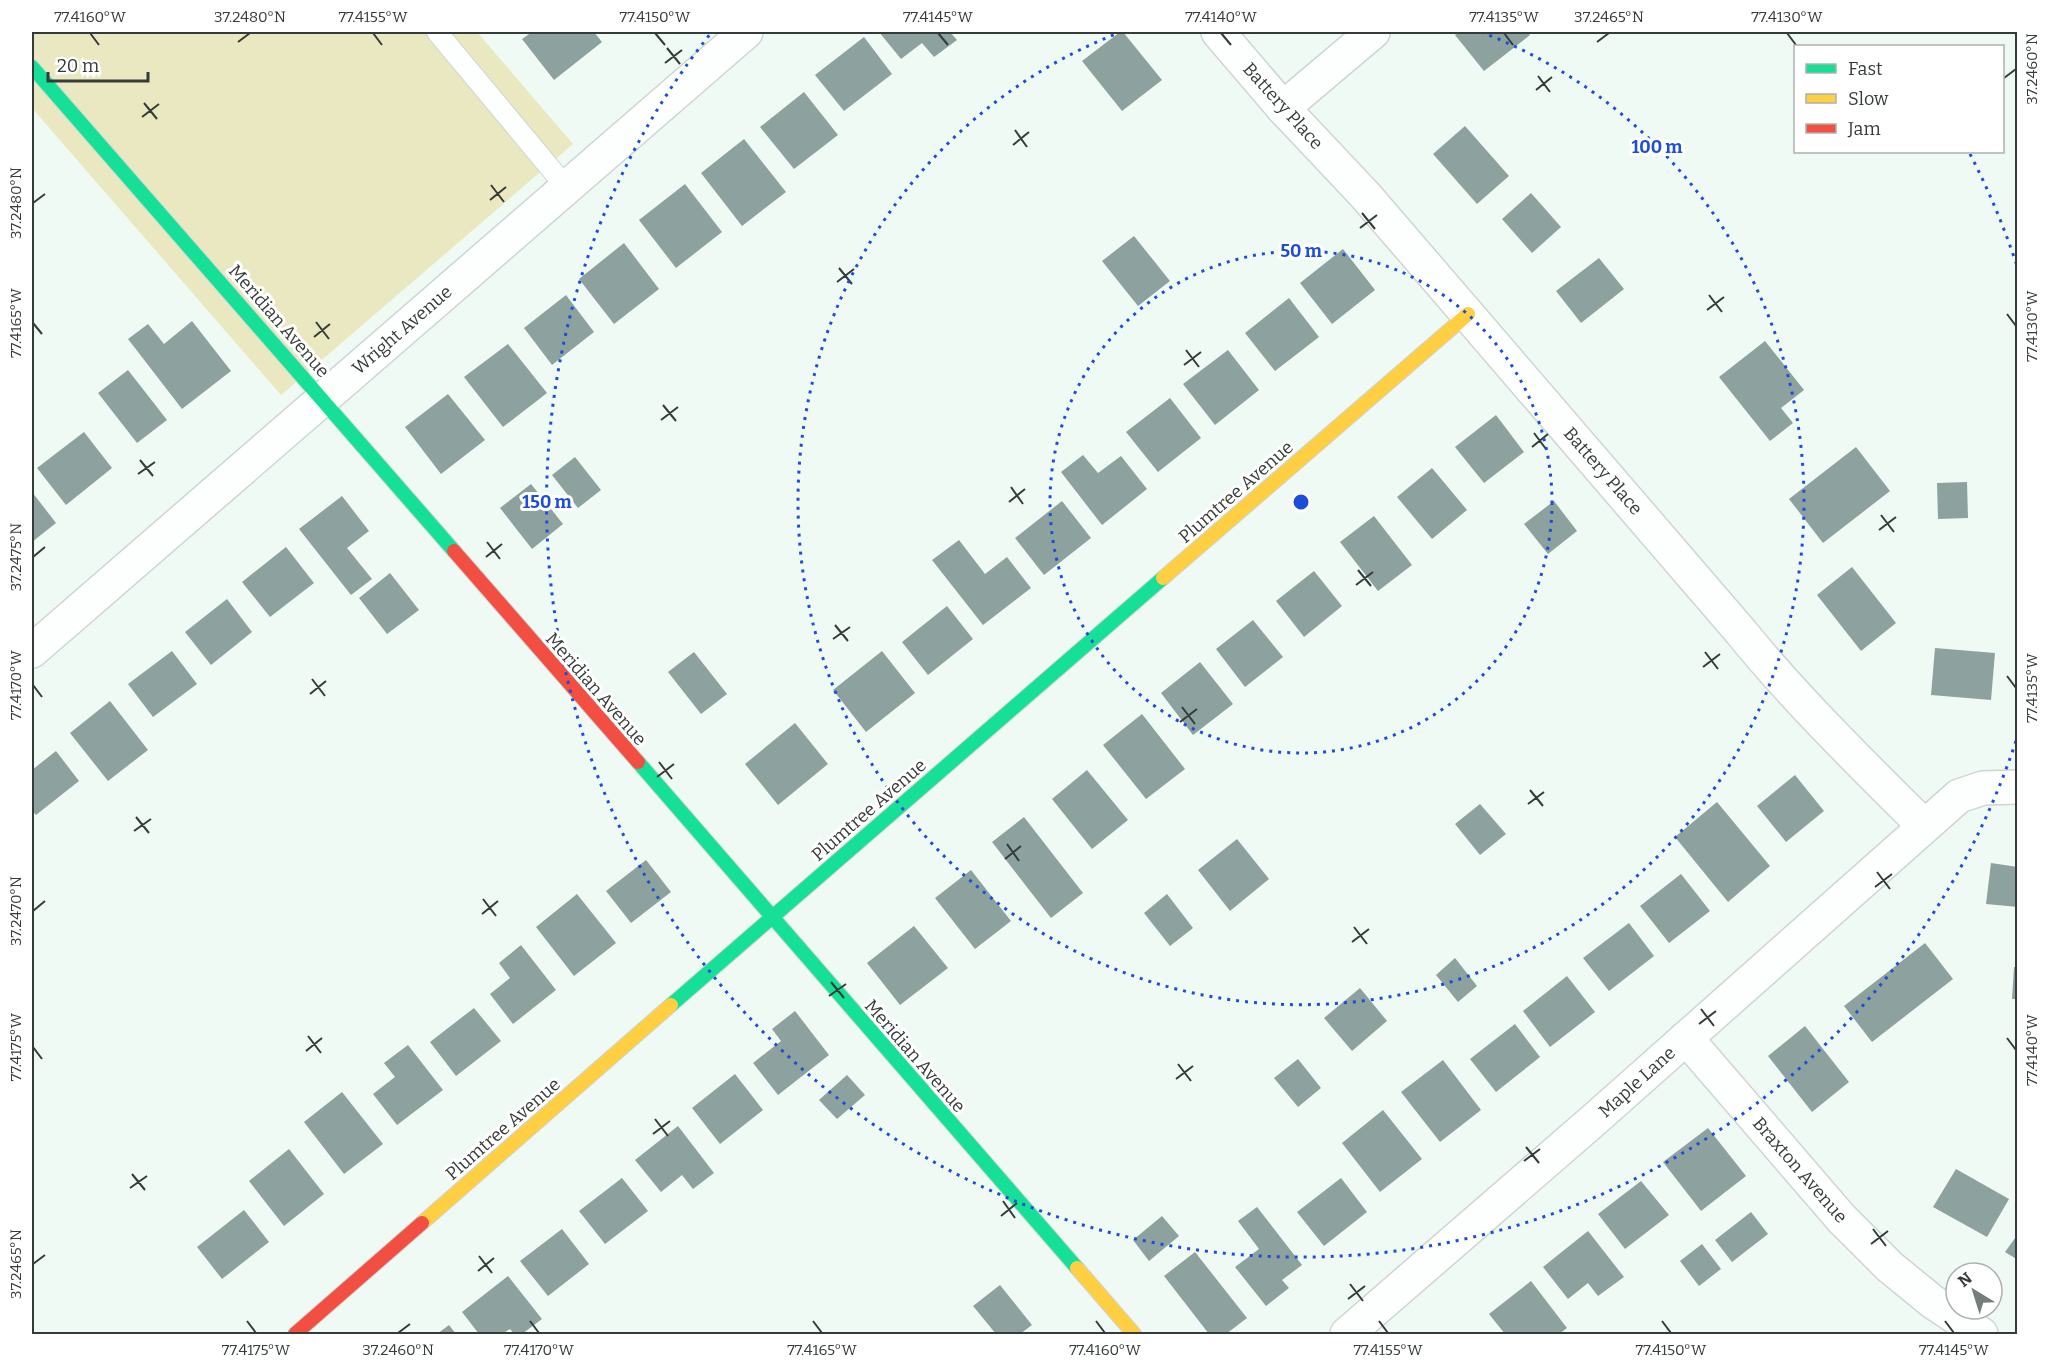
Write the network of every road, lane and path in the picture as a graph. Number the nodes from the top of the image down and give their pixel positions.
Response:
1 (437, 32) edge
2 (746, 32) edge
3 (1218, 32) edge
4 (1373, 32) edge
5 (32, 67) edge
6 (1282, 108) junction
7 (566, 187) junction
8 (1468, 314) junction
9 (322, 399) junction
10 (32, 651) edge
11 (2018, 787) edge
12 (1924, 826) junction
13 (771, 918) junction
14 (1686, 1038) junction
15 (295, 1335) edge
16 (1134, 1335) edge
17 (1347, 1335) edge
18 (1981, 1335) edge

1 - 7 lane
2 - 7 street, Wright Avenue
3 - 6 street, Battery Place
4 - 6 street
5 - 9 street, Meridian Avenue
6 - 8 street, Battery Place
7 - 9 street, Wright Avenue
8 - 12 street, Battery Place
8 - 13 street, Plumtree Avenue
9 - 10 street, Wright Avenue
9 - 13 street, Meridian Avenue
11 - 12 street
12 - 14 street, Maple Lane
13 - 15 street, Plumtree Avenue
13 - 16 street, Meridian Avenue
14 - 17 street, Maple Lane
14 - 18 street, Braxton Avenue

